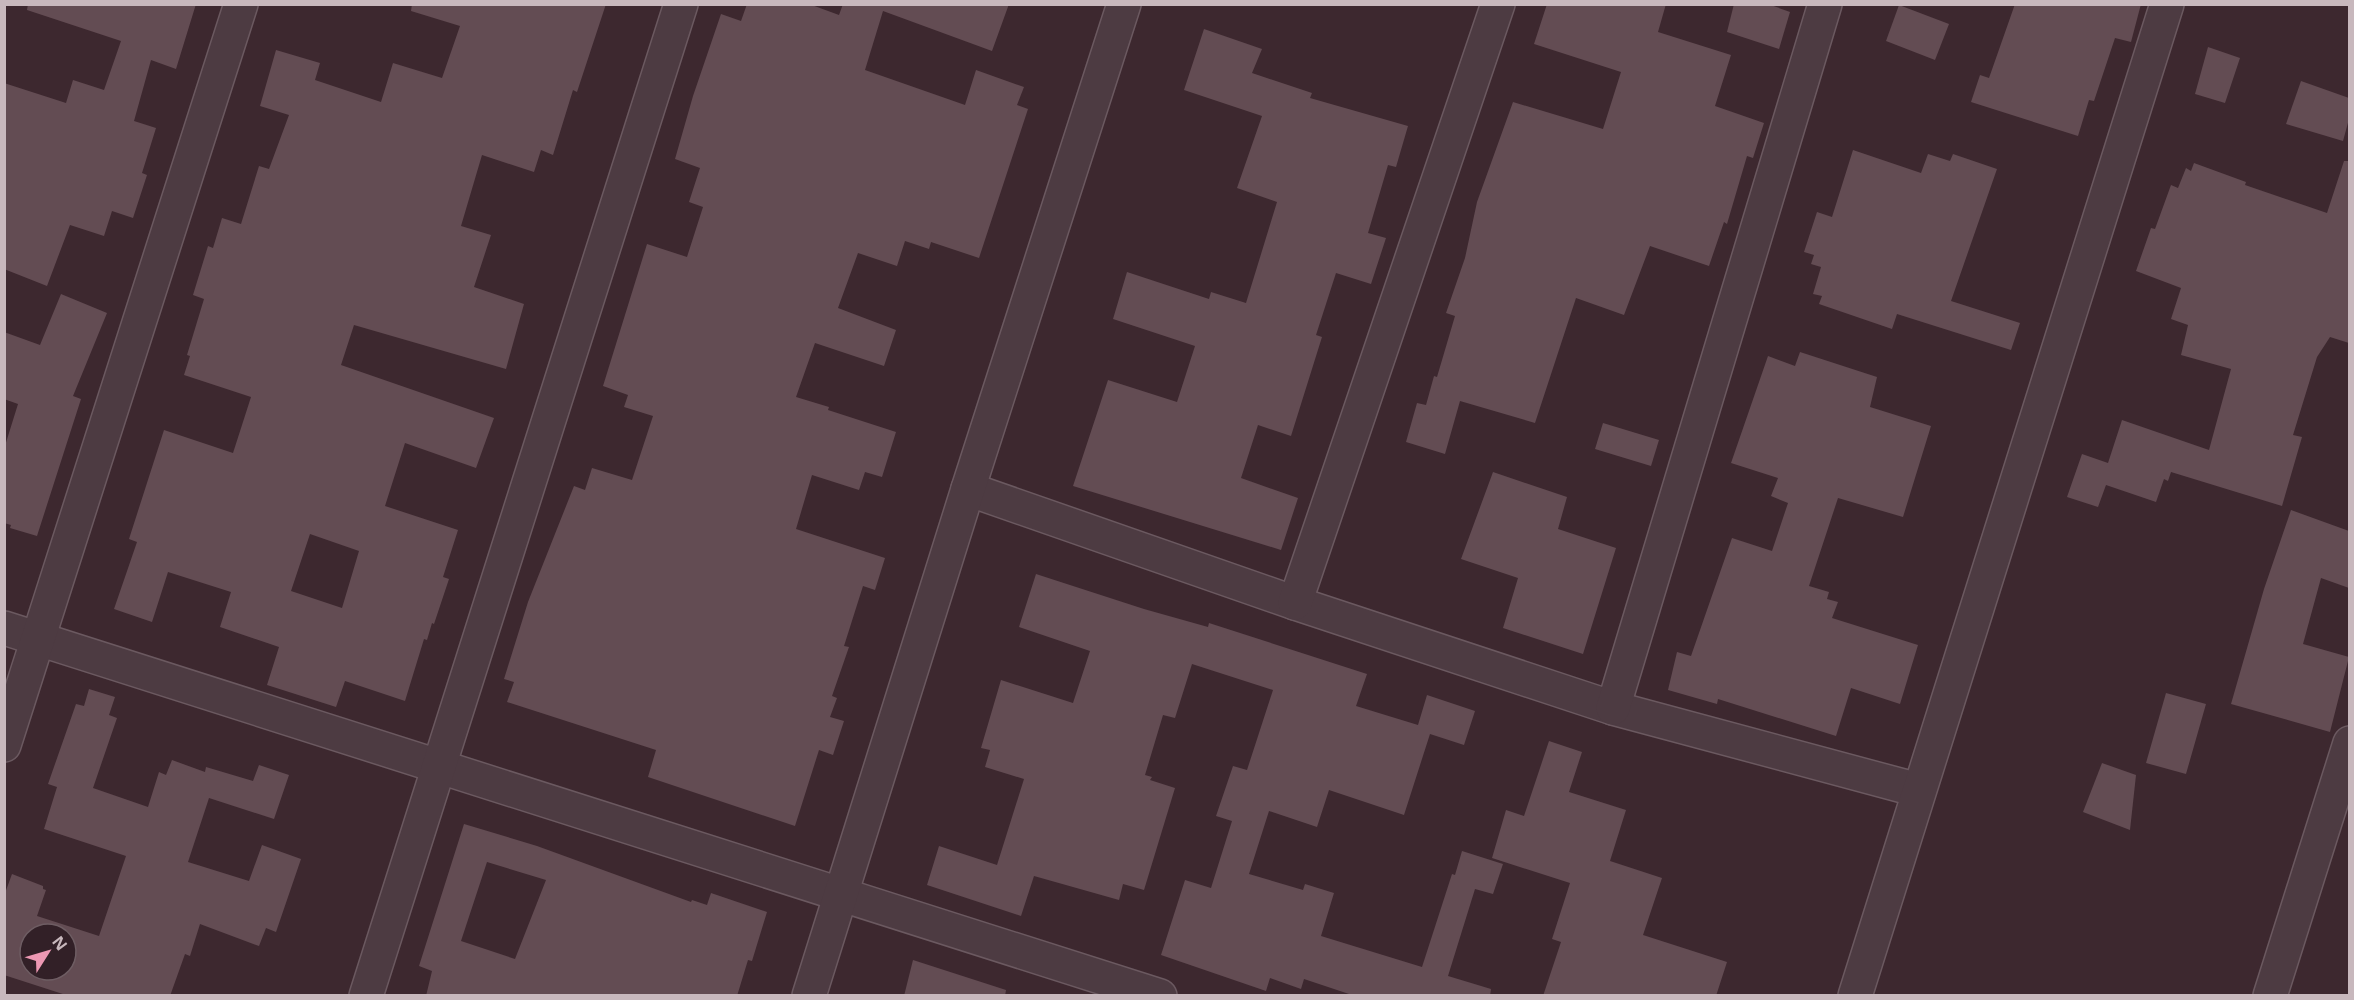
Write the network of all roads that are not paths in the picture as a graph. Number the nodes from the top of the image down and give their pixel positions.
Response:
1 (241, 4) edge
2 (681, 4) edge
3 (1124, 4) edge
4 (1498, 4) edge
5 (1825, 4) edge
6 (2167, 4) edge
7 (968, 489) junction
8 (1295, 603) junction
9 (4, 628) edge
10 (40, 640) junction
11 (1613, 708) junction
12 (2349, 743) edge
13 (4, 745) edge
14 (439, 765) junction
15 (1918, 790) junction
16 (841, 896) junction
17 (366, 996) edge
18 (809, 996) edge
19 (1160, 996) edge
20 (1855, 996) edge
21 (2270, 996) edge

1 - 10 street
2 - 14 street
3 - 7 street
4 - 8 street
5 - 11 street
6 - 15 street
7 - 8 street
7 - 16 street
8 - 11 street
9 - 10 street
10 - 13 street
10 - 14 street
11 - 15 street
12 - 21 street
14 - 16 street
14 - 17 street
15 - 20 street
16 - 18 street
16 - 19 street

